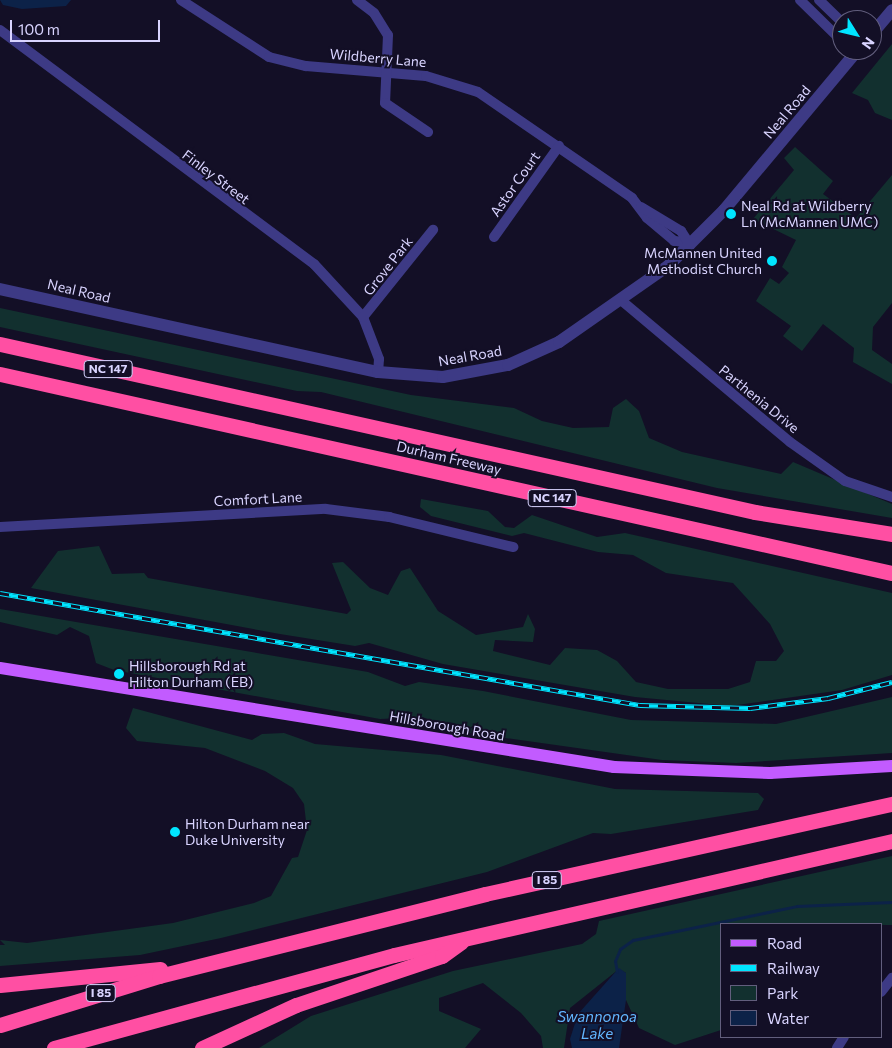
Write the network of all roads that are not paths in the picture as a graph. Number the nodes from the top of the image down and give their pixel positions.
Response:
1 (181, 0) edge
2 (357, 0) edge
3 (800, 0) edge
4 (819, 0) edge
5 (892, 10) edge
6 (832, 12) edge
7 (882, 22) edge
8 (0, 30) edge
9 (832, 31) edge
10 (847, 60) edge
11 (387, 73) junction
12 (428, 132) dead end
13 (559, 146) junction
14 (433, 230) dead end
15 (494, 237) dead end
16 (688, 244) junction
17 (0, 289) edge
18 (622, 301) junction
19 (363, 317) junction
20 (0, 344) edge
21 (378, 372) junction
22 (0, 374) edge
23 (892, 497) edge
24 (0, 527) edge
25 (892, 534) edge
26 (513, 547) dead end
27 (892, 573) edge
28 (0, 668) edge
29 (892, 766) edge
30 (892, 804) edge
31 (892, 842) edge
32 (468, 937) junction
33 (204, 965) junction
34 (892, 978) edge
35 (0, 985) edge
36 (882, 991) edge
37 (0, 1025) edge
38 (54, 1048) edge
39 (202, 1048) edge

1 - 11 street, Wildberry Lane
2 - 11 street
3 - 9 street
4 - 6 street
5 - 7 street
8 - 19 street, Finley Street
10 - 16 street, Neal Road
11 - 12 street
11 - 13 street, Wildberry Lane
13 - 15 street, Astor Court
13 - 16 street, Wildberry Lane
14 - 19 street, Grove Park
16 - 18 street, Neal Road
17 - 21 street, Neal Road
18 - 21 street, Neal Road
18 - 23 street, Parthenia Drive
19 - 21 street, Finley Street
20 - 25 highway, Durham Freeway / NC 147
22 - 27 highway, Durham Freeway / NC 147
24 - 26 street, Comfort Lane
28 - 29 main road, Hillsborough Road
30 - 33 highway, I 85
31 - 32 highway
32 - 38 highway
32 - 39 highway
33 - 35 highway
33 - 37 highway, I 85
34 - 36 street

